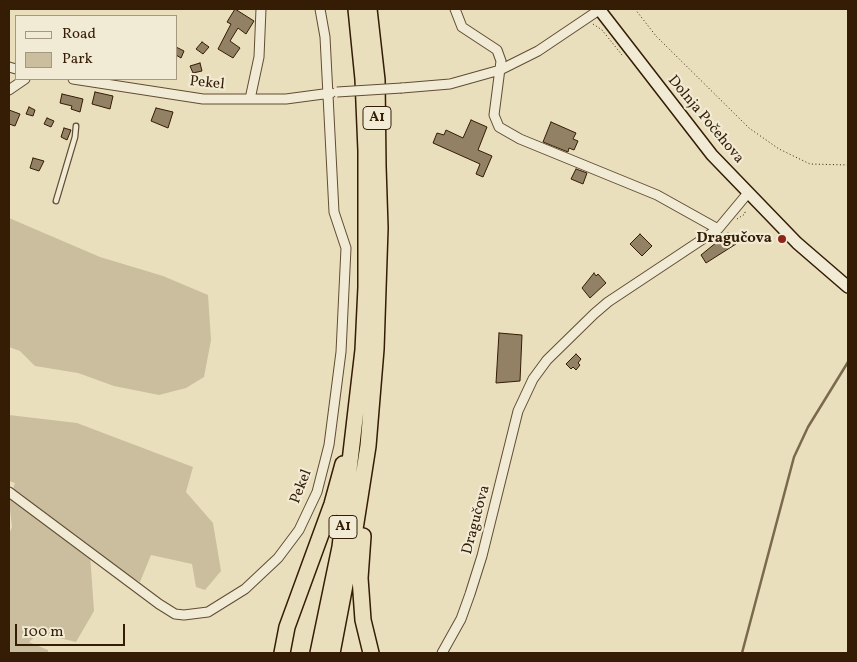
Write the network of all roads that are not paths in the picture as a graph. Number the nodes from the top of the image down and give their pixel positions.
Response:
1 (261, 9) edge
2 (320, 9) edge
3 (356, 9) edge
4 (369, 9) edge
5 (455, 9) edge
6 (599, 9) edge
7 (500, 70) junction
8 (24, 80) edge
9 (79, 80) edge
10 (9, 90) edge
11 (327, 94) junction
12 (250, 99) junction
13 (76, 126) dead end
14 (748, 193) junction
15 (56, 201) dead end
16 (718, 229) junction
17 (848, 287) edge
18 (359, 400) junction
19 (368, 446) junction
20 (9, 492) edge
21 (282, 653) edge
22 (318, 653) edge
23 (332, 653) edge
24 (371, 653) edge
25 (442, 653) edge

1 - 12 street
2 - 11 street, Pekel
3 - 18 highway, A1
4 - 19 highway, A1
5 - 7 street
6 - 7 street, Pekel
6 - 14 main road, Dolnja Počehova
7 - 11 street, Pekel, bridge
7 - 16 street
8 - 10 street
9 - 12 street, Pekel
11 - 12 street, Pekel
11 - 20 street, Pekel
13 - 15 lane
14 - 16 street, Dragučova
14 - 17 main road, Dolnja Počehova
16 - 25 street, Dragučova
18 - 21 highway
18 - 22 highway, A1
19 - 23 highway, A1
19 - 24 highway

